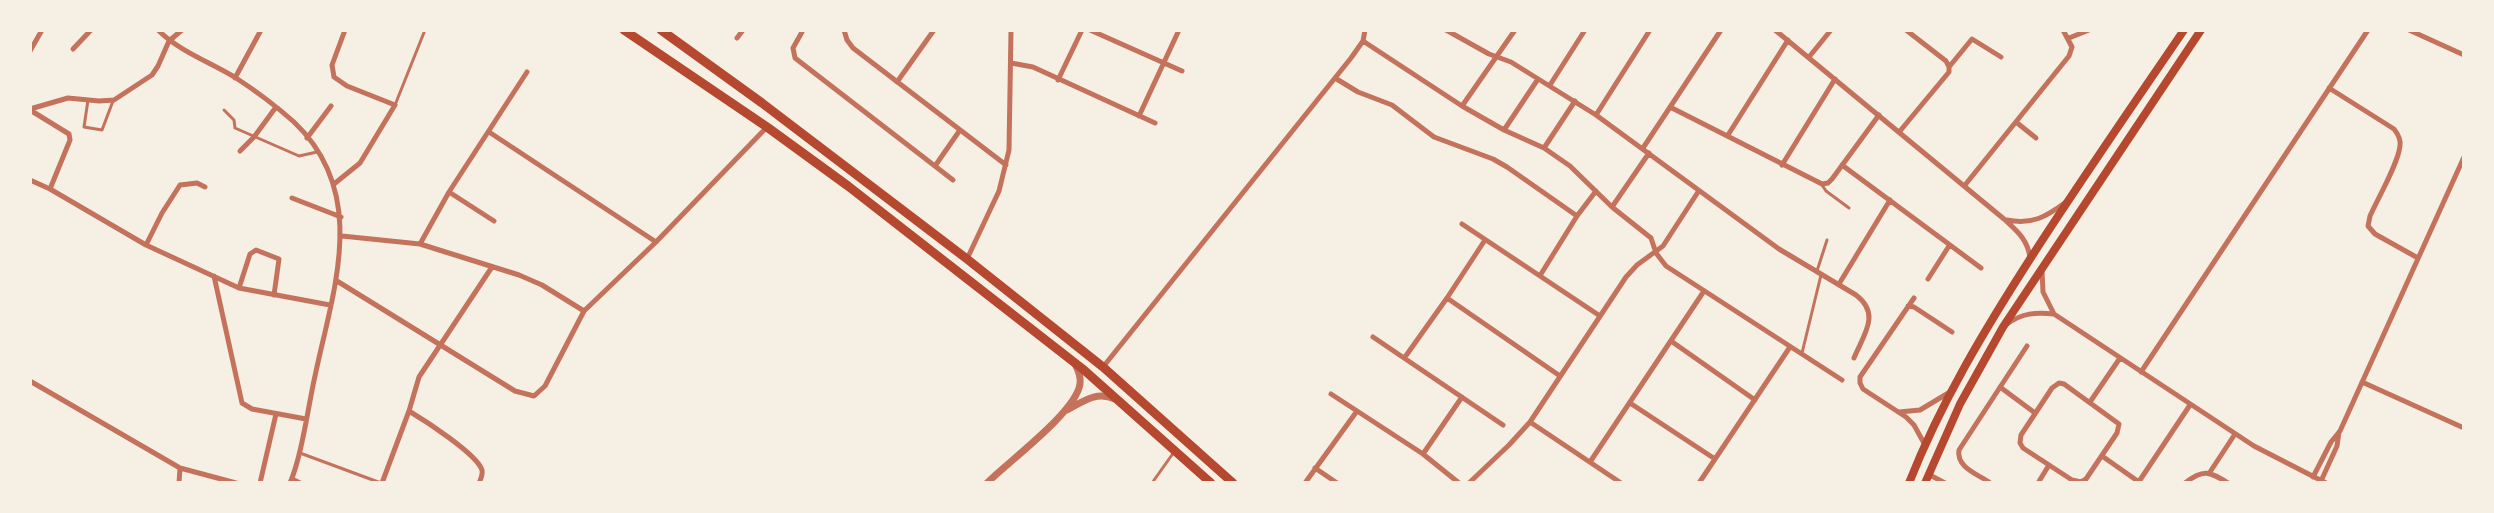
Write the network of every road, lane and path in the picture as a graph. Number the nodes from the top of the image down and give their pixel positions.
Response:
1 (42, 30) edge
2 (91, 30) edge
3 (158, 30) edge
4 (182, 30) edge
5 (261, 30) edge
6 (345, 30) edge
7 (425, 30) edge
8 (624, 30) edge
9 (661, 30) edge
10 (673, 30) edge
11 (743, 30) edge
12 (844, 30) edge
13 (934, 30) edge
14 (1011, 30) edge
15 (1082, 30) edge
16 (1090, 30) edge
17 (1179, 30) edge
18 (1365, 30) edge
19 (1446, 30) edge
20 (1515, 30) edge
21 (1585, 30) edge
22 (1650, 30) edge
23 (1721, 30) edge
24 (1775, 30) edge
25 (1831, 30) edge
26 (1907, 30) edge
27 (2063, 30) edge
28 (2089, 30) edge
29 (2184, 30) edge
30 (2201, 30) edge
31 (2368, 30) edge
32 (2409, 30) edge
33 (802, 32) dead end
34 (737, 38) dead end
35 (2069, 38) junction
36 (1788, 40) junction
37 (169, 41) junction
38 (1363, 41) junction
39 (685, 46) junction
40 (73, 49) dead end
41 (30, 51) edge
42 (1496, 55) junction
43 (2464, 55) edge
44 (1809, 57) junction
45 (2001, 57) dead end
46 (1011, 63) junction
47 (1164, 63) junction
48 (1950, 67) junction
49 (1182, 71) dead end
50 (527, 72) dead end
51 (235, 78) junction
52 (1335, 78) junction
53 (1538, 78) junction
54 (1835, 79) junction
55 (1058, 80) junction
56 (897, 82) junction
57 (1550, 85) junction
58 (2330, 88) junction
59 (87, 100) junction
60 (114, 100) junction
61 (1575, 101) junction
62 (395, 105) junction
63 (1462, 105) junction
64 (331, 106) dead end
65 (276, 107) junction
66 (1670, 107) junction
67 (30, 109) edge
68 (224, 110) dead end
69 (1596, 115) junction
70 (1879, 115) junction
71 (1139, 116) junction
72 (2016, 122) junction
73 (1155, 123) dead end
74 (767, 127) junction
75 (960, 130) junction
76 (1504, 130) junction
77 (1900, 131) junction
78 (489, 132) junction
79 (1728, 135) junction
80 (254, 137) junction
81 (307, 138) junction
82 (2036, 138) dead end
83 (1544, 148) junction
84 (1643, 148) junction
85 (240, 151) dead end
86 (317, 152) junction
87 (1649, 153) junction
88 (2464, 157) edge
89 (1006, 165) junction
90 (1782, 165) junction
91 (1842, 165) junction
92 (935, 166) junction
93 (2462, 170) edge
94 (30, 180) edge
95 (953, 180) dead end
96 (1825, 183) junction
97 (334, 184) junction
98 (1965, 185) junction
99 (205, 187) dead end
100 (50, 189) junction
101 (1596, 191) junction
102 (449, 192) junction
103 (1698, 192) junction
104 (292, 198) dead end
105 (1890, 200) junction
106 (2067, 201) junction
107 (1612, 207) junction
108 (1849, 208) dead end
109 (1577, 216) junction
110 (341, 218) junction
111 (2004, 219) junction
112 (494, 221) dead end
113 (1462, 224) dead end
114 (342, 236) junction
115 (1485, 240) junction
116 (1827, 240) dead end
117 (656, 242) junction
118 (420, 244) junction
119 (146, 245) junction
120 (1949, 246) junction
121 (1656, 253) junction
122 (2418, 258) junction
123 (967, 259) junction
124 (2030, 259) junction
125 (492, 267) junction
126 (1981, 268) dead end
127 (2042, 268) junction
128 (1819, 272) junction
129 (1541, 274) junction
130 (214, 276) junction
131 (1928, 279) dead end
132 (337, 281) junction
133 (1839, 284) junction
134 (239, 288) junction
135 (1704, 291) junction
136 (274, 294) junction
137 (1914, 297) dead end
138 (1447, 298) junction
139 (330, 305) junction
140 (1908, 306) junction
141 (584, 311) junction
142 (2054, 314) junction
143 (1600, 316) junction
144 (2003, 327) junction
145 (1952, 332) dead end
146 (1373, 337) dead end
147 (1671, 341) junction
148 (439, 343) junction
149 (2027, 346) dead end
150 (1790, 347) junction
151 (1065, 354) junction
152 (1802, 355) junction
153 (1405, 357) junction
154 (1854, 358) dead end
155 (2120, 358) junction
156 (1103, 367) junction
157 (2141, 372) junction
158 (1560, 376) junction
159 (1842, 380) dead end
160 (30, 381) edge
161 (2362, 382) junction
162 (2000, 387) junction
163 (1951, 390) junction
164 (1331, 394) dead end
165 (1462, 397) junction
166 (1755, 400) junction
167 (1121, 402) junction
168 (2090, 402) junction
169 (1630, 403) junction
170 (2190, 405) junction
171 (409, 411) junction
172 (1065, 411) junction
173 (1357, 411) junction
174 (1897, 411) junction
175 (2035, 413) junction
176 (276, 414) junction
177 (306, 419) junction
178 (1530, 422) junction
179 (1503, 425) dead end
180 (2464, 428) edge
181 (2340, 431) junction
182 (2235, 434) junction
183 (1925, 445) junction
184 (1175, 451) junction
185 (298, 453) junction
186 (1423, 454) junction
187 (2102, 456) junction
188 (1714, 459) junction
189 (1590, 462) junction
190 (2049, 465) junction
191 (180, 468) junction
192 (1315, 468) junction
193 (2210, 472) junction
194 (1928, 474) junction
195 (2313, 477) junction
196 (291, 481) edge
197 (1989, 482) edge
198 (2324, 482) edge
199 (179, 483) edge
200 (236, 483) edge
201 (260, 483) edge
202 (300, 483) edge
203 (382, 483) edge
204 (479, 483) edge
205 (987, 483) edge
206 (1152, 483) edge
207 (1211, 483) edge
208 (1233, 483) edge
209 (1305, 483) edge
210 (1337, 483) edge
211 (1459, 483) edge
212 (1469, 483) edge
213 (1621, 483) edge
214 (1699, 483) edge
215 (1909, 483) edge
216 (1925, 483) edge
217 (1945, 483) edge
218 (2038, 483) edge
219 (2138, 483) edge
220 (2185, 483) edge
221 (2228, 483) edge

1 - 41 street
2 - 40 street
3 - 37 street
4 - 37 street
5 - 51 street
6 - 62 street
7 - 62 lane
8 - 74 main road
9 - 39 main road
10 - 39 main road
11 - 34 street
12 - 56 street
13 - 56 street
14 - 46 street
15 - 55 street
16 - 47 street
17 - 47 street
18 - 38 street
19 - 42 street
20 - 42 street
21 - 57 street
22 - 69 street
23 - 66 street
24 - 36 street
25 - 44 street
26 - 48 street
27 - 35 street
28 - 35 street
29 - 106 main road
30 - 127 main road
31 - 58 street
32 - 43 street
33 - 92 street
35 - 72 street
36 - 44 street
36 - 79 street
37 - 51 street
37 - 60 street
38 - 52 street
38 - 63 street
39 - 123 main road
42 - 53 street
42 - 63 street
44 - 54 street
45 - 48 street
46 - 55 street
46 - 89 street
47 - 49 street
47 - 71 street
48 - 77 street
50 - 78 street
51 - 65 street
52 - 109 street
52 - 156 street
53 - 57 street
53 - 76 street
54 - 70 street
54 - 90 street
55 - 71 street
56 - 75 street
57 - 61 street
58 - 122 street
58 - 157 street
59 - 60 street
59 - 60 lane
59 - 67 street
61 - 69 street
61 - 83 street
62 - 97 street
63 - 76 street
64 - 81 street
65 - 80 street
65 - 81 street
66 - 79 street
66 - 84 street
67 - 100 street
68 - 80 lane
69 - 84 street
70 - 77 street
70 - 91 street
71 - 73 street
72 - 82 street
72 - 98 street
74 - 117 street
74 - 151 main road
75 - 89 street
75 - 92 street
76 - 83 street
77 - 98 street
78 - 102 street
78 - 117 street
79 - 90 street
80 - 85 street
80 - 86 lane
81 - 86 street
83 - 101 street
84 - 87 street
86 - 97 street
87 - 103 street
87 - 107 street
88 - 93 street
89 - 123 street
90 - 96 street
91 - 96 street
91 - 105 street
92 - 95 street
93 - 122 street
94 - 100 street
96 - 108 lane
97 - 110 street
98 - 111 street
99 - 119 street
100 - 119 street
101 - 107 street
101 - 109 street
102 - 112 street
102 - 118 street
103 - 121 street
103 - 128 street
104 - 110 street
105 - 120 street
105 - 133 street
106 - 111 street
106 - 124 main road
107 - 121 street
109 - 129 street
110 - 114 street
111 - 124 street
113 - 115 street
114 - 118 street
114 - 132 street
115 - 129 street
115 - 138 street
116 - 128 lane
117 - 141 street
118 - 125 street
119 - 130 street
120 - 126 street
120 - 131 street
121 - 135 street
121 - 143 street
122 - 161 street
123 - 156 main road
124 - 163 main road
125 - 141 street
125 - 148 street
127 - 142 street
127 - 144 main road
128 - 133 street
128 - 152 lane
129 - 143 street
130 - 134 street
130 - 176 street
132 - 139 street
132 - 148 street
133 - 154 street
134 - 136 street
134 - 136 street
135 - 147 street
135 - 150 street
136 - 139 street
137 - 140 street
138 - 153 street
138 - 158 street
139 - 177 street
140 - 145 street
140 - 174 street
141 - 148 street
142 - 144 street
142 - 155 street
143 - 158 street
144 - 194 main road
146 - 153 street
147 - 166 street
147 - 169 street
148 - 171 street
149 - 162 street
150 - 152 street
150 - 166 street
151 - 167 main road
151 - 172 street
152 - 159 street
153 - 165 street
155 - 157 street
155 - 168 street
156 - 208 main road
157 - 170 street
158 - 178 street
160 - 191 street
161 - 180 street
161 - 181 street
162 - 175 street
162 - 197 street
163 - 174 street
163 - 183 main road
164 - 173 street
165 - 179 street
165 - 186 street
166 - 188 street
167 - 172 street
167 - 184 main road
168 - 175 street
168 - 187 street
169 - 188 street
169 - 189 street
170 - 182 street
170 - 219 street
171 - 203 street
171 - 204 street
172 - 205 street
173 - 186 street
173 - 192 street
174 - 183 street
175 - 190 street
176 - 177 street
176 - 201 street
177 - 185 street
178 - 189 street
178 - 212 street
181 - 195 street
181 - 198 street
182 - 193 street
182 - 195 street
183 - 215 main road
184 - 206 lane
184 - 207 main road
185 - 196 street
185 - 203 lane
186 - 211 street
187 - 190 street
187 - 219 street
188 - 214 street
189 - 213 street
190 - 218 street
191 - 199 street
191 - 200 street
192 - 209 street
192 - 210 street
193 - 220 street
193 - 221 street
194 - 216 main road
194 - 217 street
195 - 198 street
196 - 202 street

